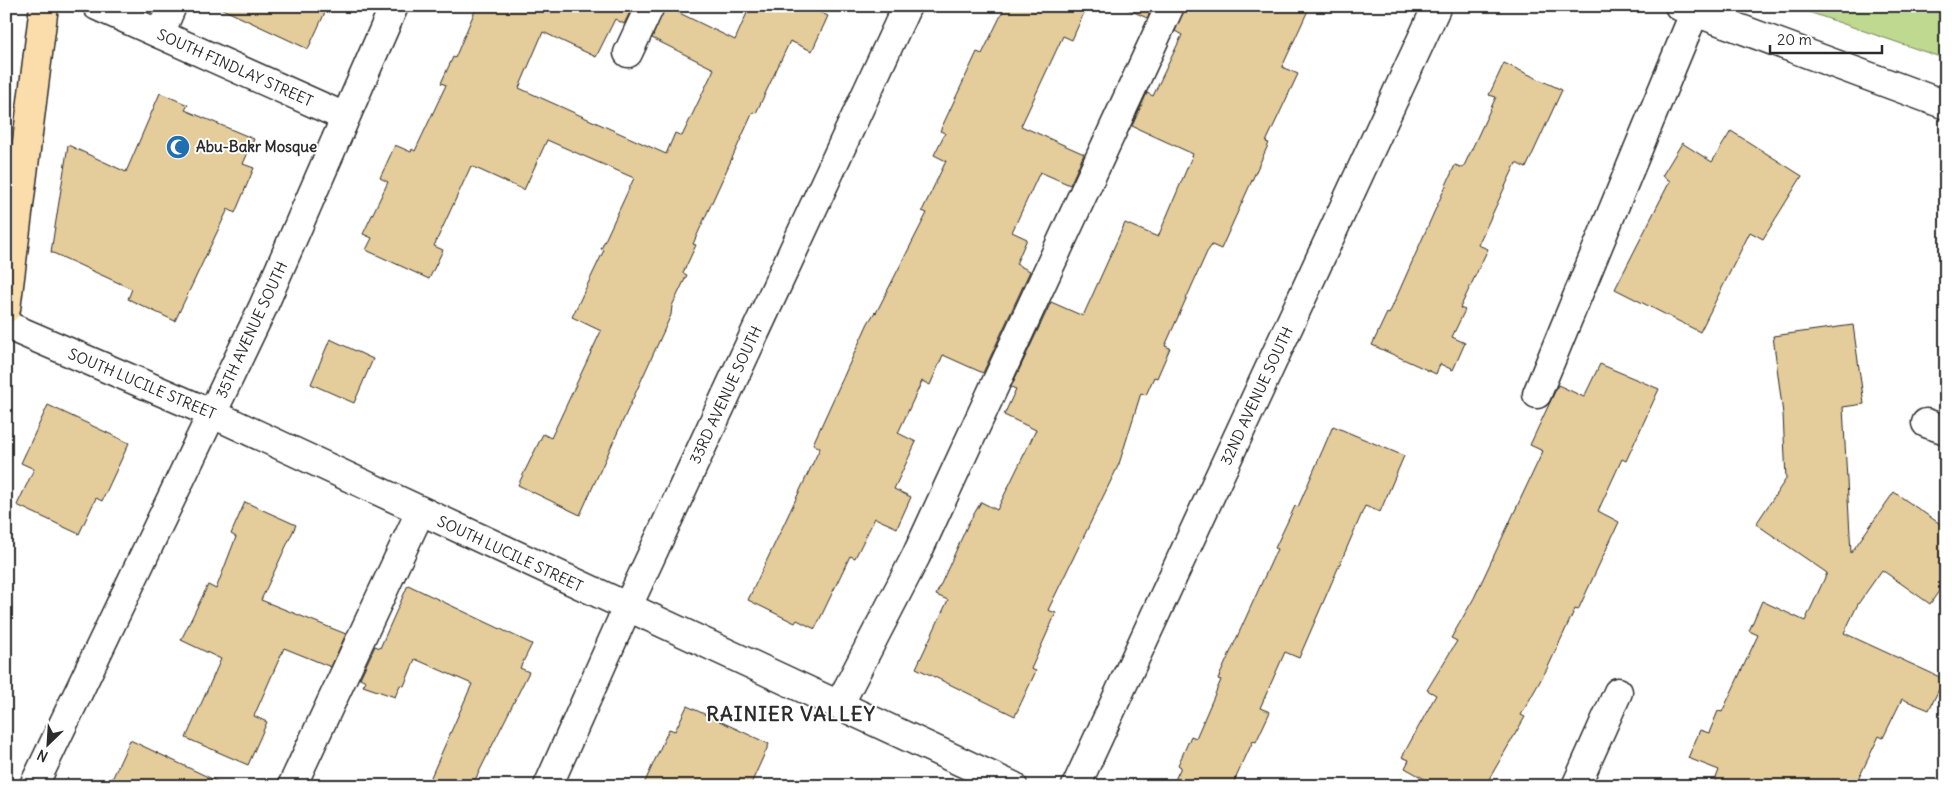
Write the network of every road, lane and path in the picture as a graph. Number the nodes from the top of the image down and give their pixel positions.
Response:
1 (44, 6) edge
2 (97, 6) edge
3 (172, 6) edge
4 (394, 6) edge
5 (650, 6) edge
6 (907, 6) edge
7 (1170, 6) edge
8 (1438, 6) edge
9 (1687, 9) edge
10 (160, 34) junction
11 (628, 53) dead end
12 (1946, 106) edge
13 (345, 117) junction
14 (6, 309) edge
15 (6, 325) edge
16 (1537, 394) dead end
17 (213, 414) junction
18 (420, 512) junction
19 (627, 608) junction
20 (1618, 692) dead end
21 (839, 705) junction
22 (34, 785) edge
23 (292, 786) edge
24 (548, 786) edge
25 (1012, 786) edge
26 (1076, 786) edge
27 (1576, 786) edge

1 - 14 main road
2 - 10 street, SOUTH FINDLAY STREET
3 - 10 street
4 - 13 street, 35TH AVENUE SOUTH
5 - 11 street
6 - 19 street, 33RD AVENUE SOUTH
7 - 21 street
8 - 26 street, 32ND AVENUE SOUTH
9 - 12 street
9 - 16 street
10 - 13 street, SOUTH FINDLAY STREET
13 - 17 street, 35TH AVENUE SOUTH
15 - 17 street, SOUTH LUCILE STREET
17 - 18 street, SOUTH LUCILE STREET
17 - 22 street, 35TH AVENUE SOUTH
18 - 19 street, SOUTH LUCILE STREET
18 - 23 street
19 - 21 street, SOUTH LUCILE STREET
19 - 24 street, 33RD AVENUE SOUTH
20 - 27 street
21 - 25 street, SOUTH LUCILE STREET

